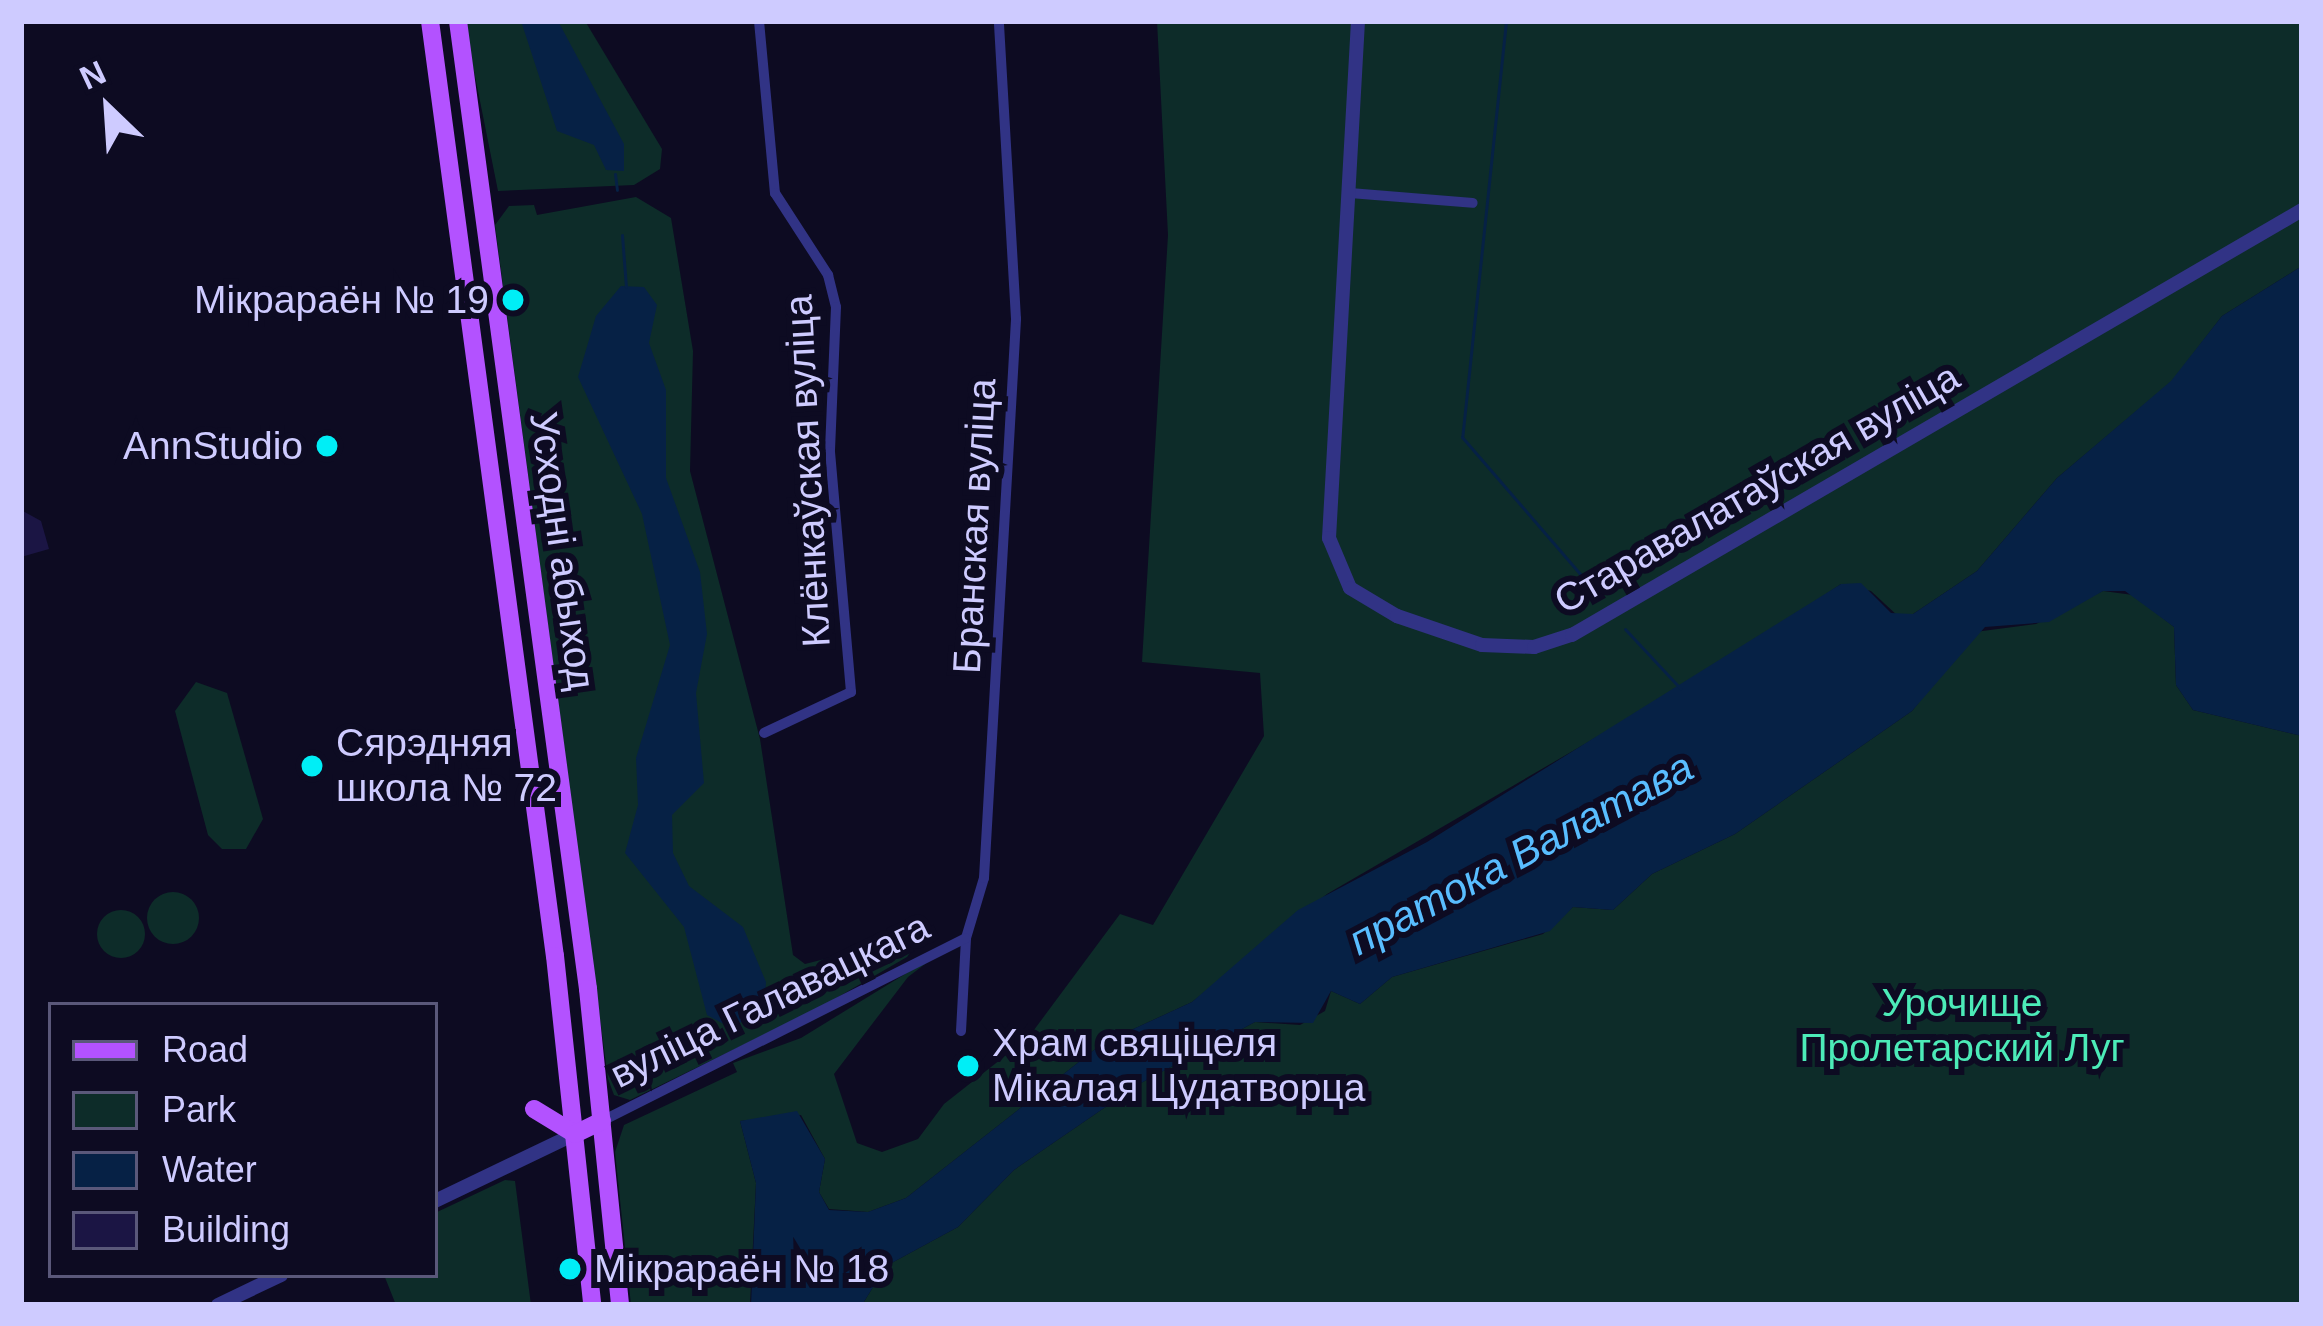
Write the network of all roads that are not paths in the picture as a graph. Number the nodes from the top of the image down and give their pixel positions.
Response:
1 (430, 21) edge
2 (458, 21) edge
3 (759, 21) edge
4 (999, 21) edge
5 (1358, 21) edge
6 (1350, 194) junction
7 (1473, 203) dead end
8 (2302, 210) edge
9 (764, 733) dead end
10 (966, 938) junction
11 (961, 1030) dead end
12 (534, 1109) dead end
13 (602, 1121) junction
14 (575, 1134) junction
15 (438, 1200) edge
16 (275, 1278) edge
17 (218, 1305) edge
18 (592, 1305) edge
19 (620, 1305) edge

1 - 14 main road, Усходні абыход
2 - 13 main road, Усходні абыход
3 - 9 street, Клёнкаўская вуліца
4 - 10 street, Бранская вуліца
5 - 6 street, Старавалатаўская вуліца
6 - 7 street
6 - 8 street, Старавалатаўская вуліца
10 - 11 street, Бранская вуліца
10 - 13 street, вуліца Галавацкага
12 - 14 main road
13 - 14 main road
13 - 19 main road, Усходні абыход
14 - 15 street
14 - 18 main road, Усходні абыход
16 - 17 street

